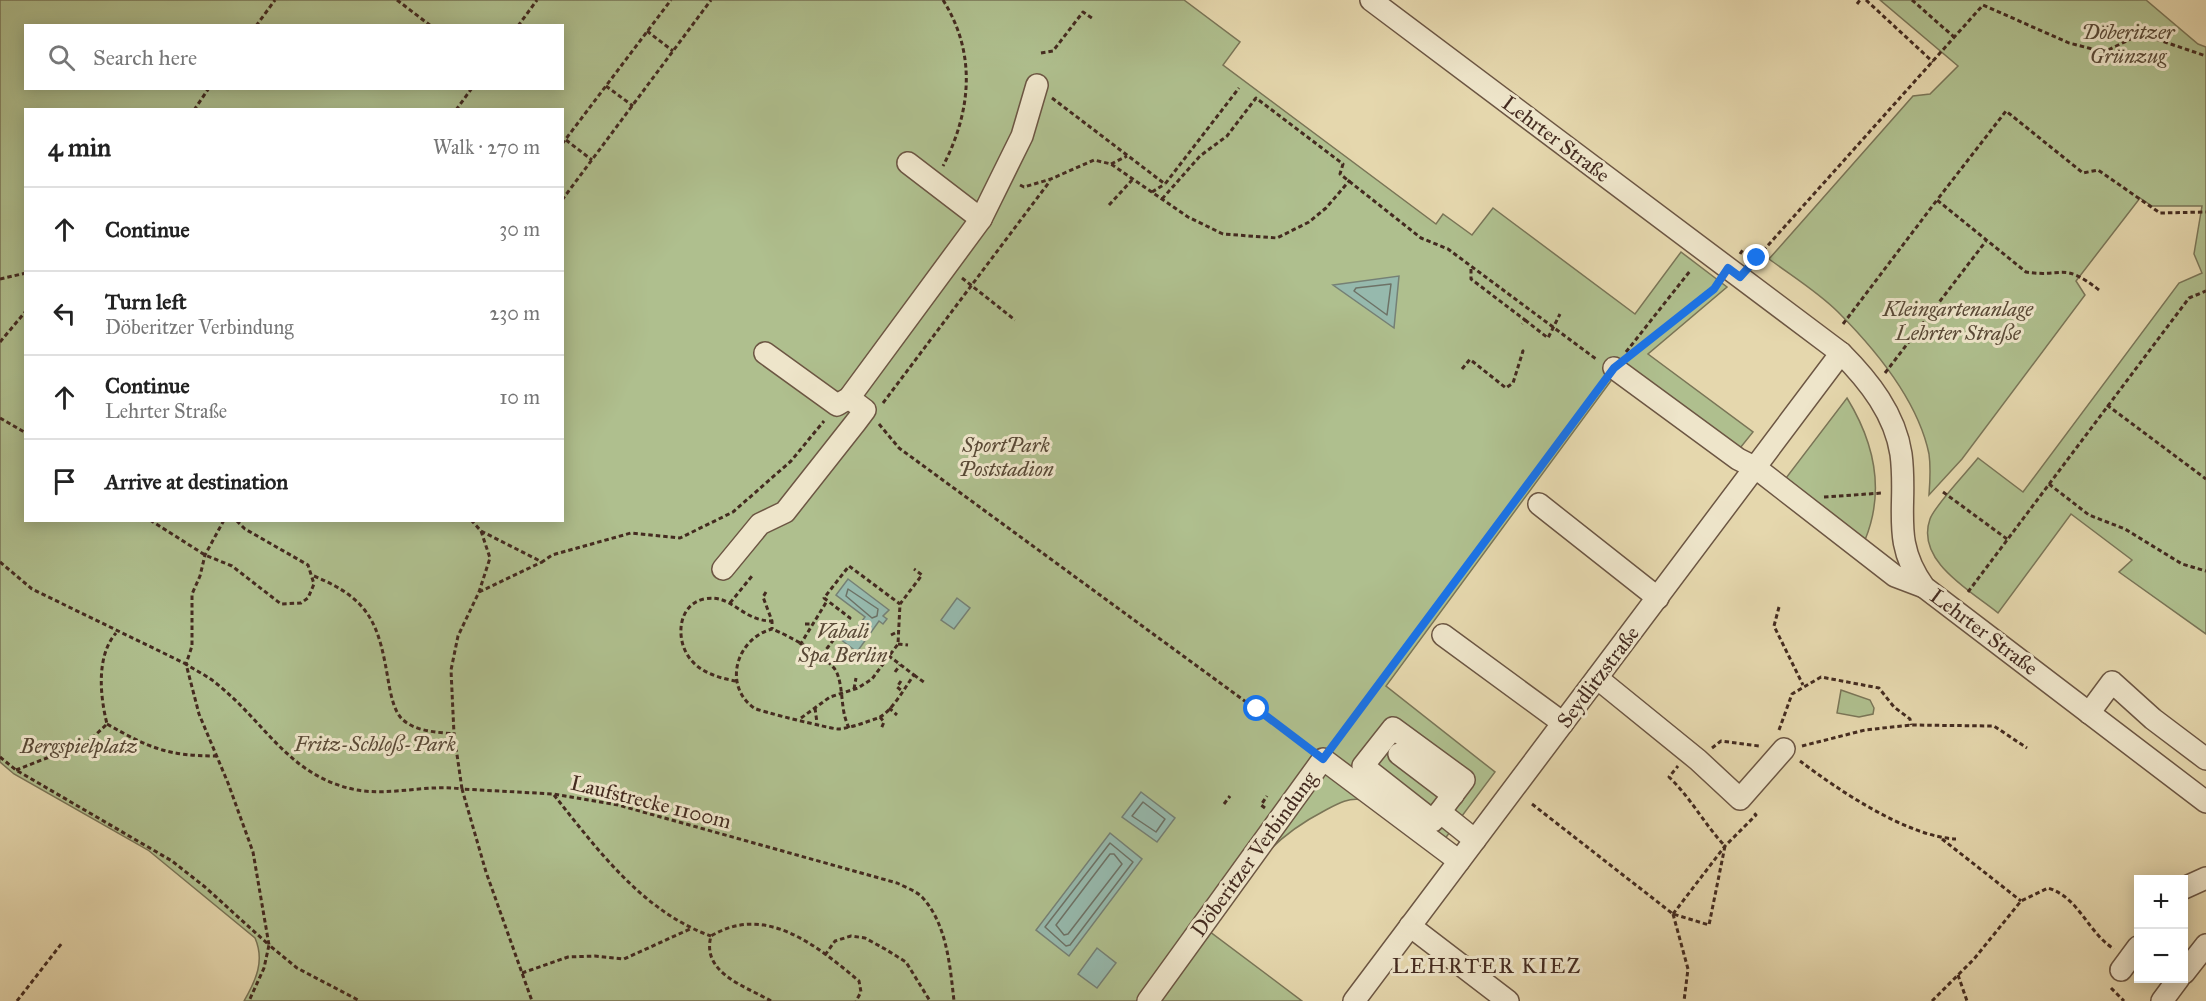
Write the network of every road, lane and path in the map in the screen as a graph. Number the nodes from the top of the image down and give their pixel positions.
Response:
1 (274, 0) edge
2 (397, 0) edge
3 (537, 0) edge
4 (670, 0) edge
5 (711, 0) edge
6 (943, 0) edge
7 (1371, 0) edge
8 (1860, 0) edge
9 (1866, 0) edge
10 (1912, 0) edge
11 (1857, 4) dead end
12 (1092, 18) dead end
13 (257, 24) edge
14 (428, 24) edge
15 (519, 24) edge
16 (647, 31) junction
17 (1954, 37) junction
18 (674, 51) junction
19 (1041, 53) dead end
20 (2206, 57) edge
21 (1933, 62) junction
22 (1037, 85) joint
23 (606, 86) junction
24 (1239, 88) dead end
25 (208, 90) edge
26 (471, 90) edge
27 (633, 106) junction
28 (195, 108) edge
29 (457, 108) edge
30 (566, 140) joint
31 (1127, 156) junction
32 (592, 160) junction
33 (908, 163) dead end
34 (1111, 164) junction
35 (1004, 178) junction
36 (1051, 179) junction
37 (1132, 180) junction
38 (1350, 180) junction
39 (934, 183) junction
40 (1165, 184) junction
41 (1152, 192) junction
42 (564, 197) edge
43 (1162, 199) junction
44 (1936, 200) junction
45 (1109, 205) dead end
46 (2206, 213) edge
47 (981, 219) junction
48 (1986, 241) junction
49 (946, 266) junction
50 (1471, 267) junction
51 (1690, 271) dead end
52 (24, 273) edge
53 (1734, 273) junction
54 (0, 279) edge
55 (971, 285) junction
56 (2099, 290) dead end
57 (2206, 291) edge
58 (24, 313) edge
59 (1560, 314) dead end
60 (1015, 320) dead end
61 (1843, 324) dead end
62 (1554, 328) junction
63 (0, 342) edge
64 (1521, 349) dead end
65 (765, 353) dead end
66 (1841, 353) junction
67 (1614, 368) junction
68 (1462, 369) dead end
69 (1873, 388) junction
70 (2107, 405) junction
71 (856, 408) junction
72 (0, 418) edge
73 (24, 432) edge
74 (1756, 468) junction
75 (2206, 479) edge
76 (2049, 483) junction
77 (1943, 492) dead end
78 (1882, 493) dead end
79 (1792, 496) junction
80 (1539, 504) dead end
81 (153, 522) edge
82 (223, 522) edge
83 (239, 522) edge
84 (473, 522) edge
85 (481, 531) junction
86 (2007, 539) junction
87 (205, 555) junction
88 (0, 562) edge
89 (542, 562) junction
90 (723, 569) dead end
91 (914, 570) dead end
92 (2206, 571) edge
93 (313, 575) junction
94 (752, 576) dead end
95 (1924, 587) junction
96 (479, 592) junction
97 (766, 592) dead end
98 (1968, 592) dead end
99 (1658, 598) junction
100 (827, 601) junction
101 (730, 603) junction
102 (900, 604) junction
103 (1779, 607) dead end
104 (772, 621) junction
105 (804, 624) dead end
106 (813, 624) junction
107 (772, 629) junction
108 (899, 631) junction
109 (116, 633) junction
110 (891, 635) dead end
111 (1443, 635) dead end
112 (898, 644) junction
113 (800, 645) junction
114 (908, 645) dead end
115 (822, 655) junction
116 (889, 656) junction
117 (186, 664) junction
118 (900, 665) junction
119 (895, 672) dead end
120 (914, 675) junction
121 (856, 678) dead end
122 (1597, 678) junction
123 (736, 681) junction
124 (901, 681) dead end
125 (925, 683) dead end
126 (1803, 686) junction
127 (854, 689) junction
128 (902, 691) junction
129 (840, 694) junction
130 (815, 708) junction
131 (889, 708) junction
132 (2089, 713) junction
133 (868, 715) dead end
134 (897, 715) dead end
135 (880, 717) junction
136 (800, 718) junction
137 (871, 719) junction
138 (817, 723) junction
139 (1563, 723) junction
140 (107, 724) junction
141 (1911, 724) junction
142 (849, 728) junction
143 (881, 729) dead end
144 (454, 734) junction
145 (1781, 740) junction
146 (2027, 748) dead end
147 (1399, 754) dead end
148 (216, 756) junction
149 (1693, 756) junction
150 (0, 757) edge
151 (1323, 759) junction
152 (2206, 759) edge
153 (16, 770) junction
154 (462, 789) junction
155 (553, 794) junction
156 (1453, 795) junction
157 (1230, 796) dead end
158 (1740, 799) junction
159 (2206, 802) edge
160 (1224, 804) dead end
161 (1532, 804) dead end
162 (1440, 812) junction
163 (1942, 838) junction
164 (1956, 839) dead end
165 (1475, 840) junction
166 (1725, 846) junction
167 (1459, 861) junction
168 (2206, 878) edge
169 (2188, 886) edge
170 (2021, 901) junction
171 (1673, 914) junction
172 (1410, 926) junction
173 (690, 929) junction
174 (711, 936) junction
175 (62, 943) dead end
176 (269, 945) junction
177 (2206, 945) edge
178 (825, 956) junction
179 (2130, 959) edge
180 (2188, 968) edge
181 (522, 973) junction
182 (1958, 975) junction
183 (2175, 983) edge
184 (17, 1001) edge
185 (249, 1001) edge
186 (360, 1001) edge
187 (532, 1001) edge
188 (770, 1001) edge
189 (856, 1001) edge
190 (930, 1001) edge
191 (954, 1001) edge
192 (1148, 1001) edge
193 (1354, 1001) edge
194 (1508, 1001) edge
195 (1684, 1001) edge
196 (1932, 1001) edge
197 (1967, 1001) edge
198 (2162, 1001) edge

1 - 13 path
2 - 14 path
3 - 15 path
4 - 16 path
5 - 18 path
6 - 39 path
7 - 53 street, Lehrter Straße
8 - 11 path
9 - 21 path
10 - 17 path
12 - 19 path
16 - 18 path
16 - 23 path
17 - 20 path
17 - 21 path
18 - 27 path
21 - 53 path
22 - 31 path
22 - 35 street
23 - 27 path
23 - 30 path
24 - 40 path
25 - 28 path
26 - 29 path
27 - 32 path
30 - 32 path
31 - 34 path
31 - 40 path
32 - 42 path
33 - 39 street
34 - 36 path
34 - 37 path
35 - 36 path
35 - 47 street
36 - 55 path
37 - 41 path
37 - 45 path
38 - 43 path
38 - 43 path
38 - 50 path
39 - 47 street
40 - 41 path
41 - 43 path
44 - 46 path
44 - 48 path
44 - 61 path
47 - 49 street
48 - 56 path
48 - 69 path
49 - 55 path
49 - 71 street
50 - 62 path
50 - 62 path
51 - 67 path
52 - 54 path
53 - 66 street, Lehrter Straße
53 - 67 path, Döberitzer Verbindung
55 - 60 path
55 - 71 path
57 - 70 path
58 - 63 path
59 - 62 path
62 - 67 path
64 - 68 path
65 - 71 street
66 - 69 street, Lehrter Straße
66 - 74 street, Seydlitzstraße
67 - 74 street
67 - 151 path, Döberitzer Verbindung
69 - 95 street, Lehrter Straße
70 - 75 path
70 - 76 path
71 - 89 path
71 - 90 street
71 - 151 path
72 - 73 path
74 - 79 street
74 - 99 street, Seydlitzstraße
76 - 86 path
76 - 92 path
77 - 86 path
78 - 79 path
79 - 95 street
80 - 99 street
81 - 87 path
82 - 87 path
83 - 93 path
84 - 85 path
85 - 89 path
85 - 96 path
86 - 98 path
87 - 93 path
87 - 117 path
88 - 109 path
89 - 96 path
91 - 102 path
93 - 144 path
94 - 101 path
95 - 132 street, Lehrter Straße
96 - 144 path
97 - 104 path
99 - 122 street, Seydlitzstraße
100 - 102 path
100 - 106 path
100 - 115 path
101 - 104 path
101 - 123 path
102 - 108 path
103 - 126 path
104 - 107 path
105 - 106 path
106 - 113 path
107 - 113 path
107 - 123 path
108 - 110 path
108 - 112 path
109 - 117 path
109 - 140 path
111 - 139 street
112 - 114 path
112 - 116 path
113 - 115 path
115 - 129 path
116 - 118 path
116 - 127 path
117 - 148 path
117 - 154 path, Laufstrecke 1100m
118 - 119 path
118 - 120 path
120 - 125 path
120 - 128 path
121 - 127 path
122 - 139 street, Seydlitzstraße
122 - 149 street
123 - 136 path
124 - 128 path
126 - 141 path
126 - 145 path
127 - 129 path
128 - 131 path
129 - 130 path
129 - 142 path
130 - 136 path
130 - 138 path
131 - 134 path
131 - 135 path
132 - 152 street
132 - 159 street, Lehrter Straße
133 - 137 path
135 - 137 path
135 - 143 path
136 - 138 path
137 - 142 path
138 - 142 path
139 - 165 street, Seydlitzstraße
140 - 148 path
140 - 153 path
141 - 145 path
141 - 146 path
144 - 154 path
145 - 149 path
145 - 158 street
145 - 163 path
147 - 156 street
148 - 176 path
149 - 158 street
149 - 166 path
150 - 153 path
151 - 167 street
151 - 192 street, Döberitzer Verbindung
153 - 176 path
154 - 155 path, Laufstrecke 1100m
154 - 181 path
155 - 173 path
155 - 191 path, Laufstrecke 1100m
156 - 162 street
156 - 162 street
157 - 160 path
158 - 166 path
161 - 171 path
162 - 165 street
163 - 164 path
163 - 170 path
165 - 167 street, Seydlitzstraße
166 - 171 path
166 - 171 path
167 - 172 street, Seydlitzstraße
168 - 169 street
170 - 179 path
170 - 182 path
171 - 195 path
172 - 193 street, Seydlitzstraße
172 - 194 street
173 - 174 path
173 - 181 path
174 - 178 path
174 - 188 path
175 - 184 path
176 - 185 path
176 - 186 path
177 - 180 street
178 - 189 path
178 - 190 path
181 - 187 path
182 - 196 path
182 - 197 path
183 - 198 street

